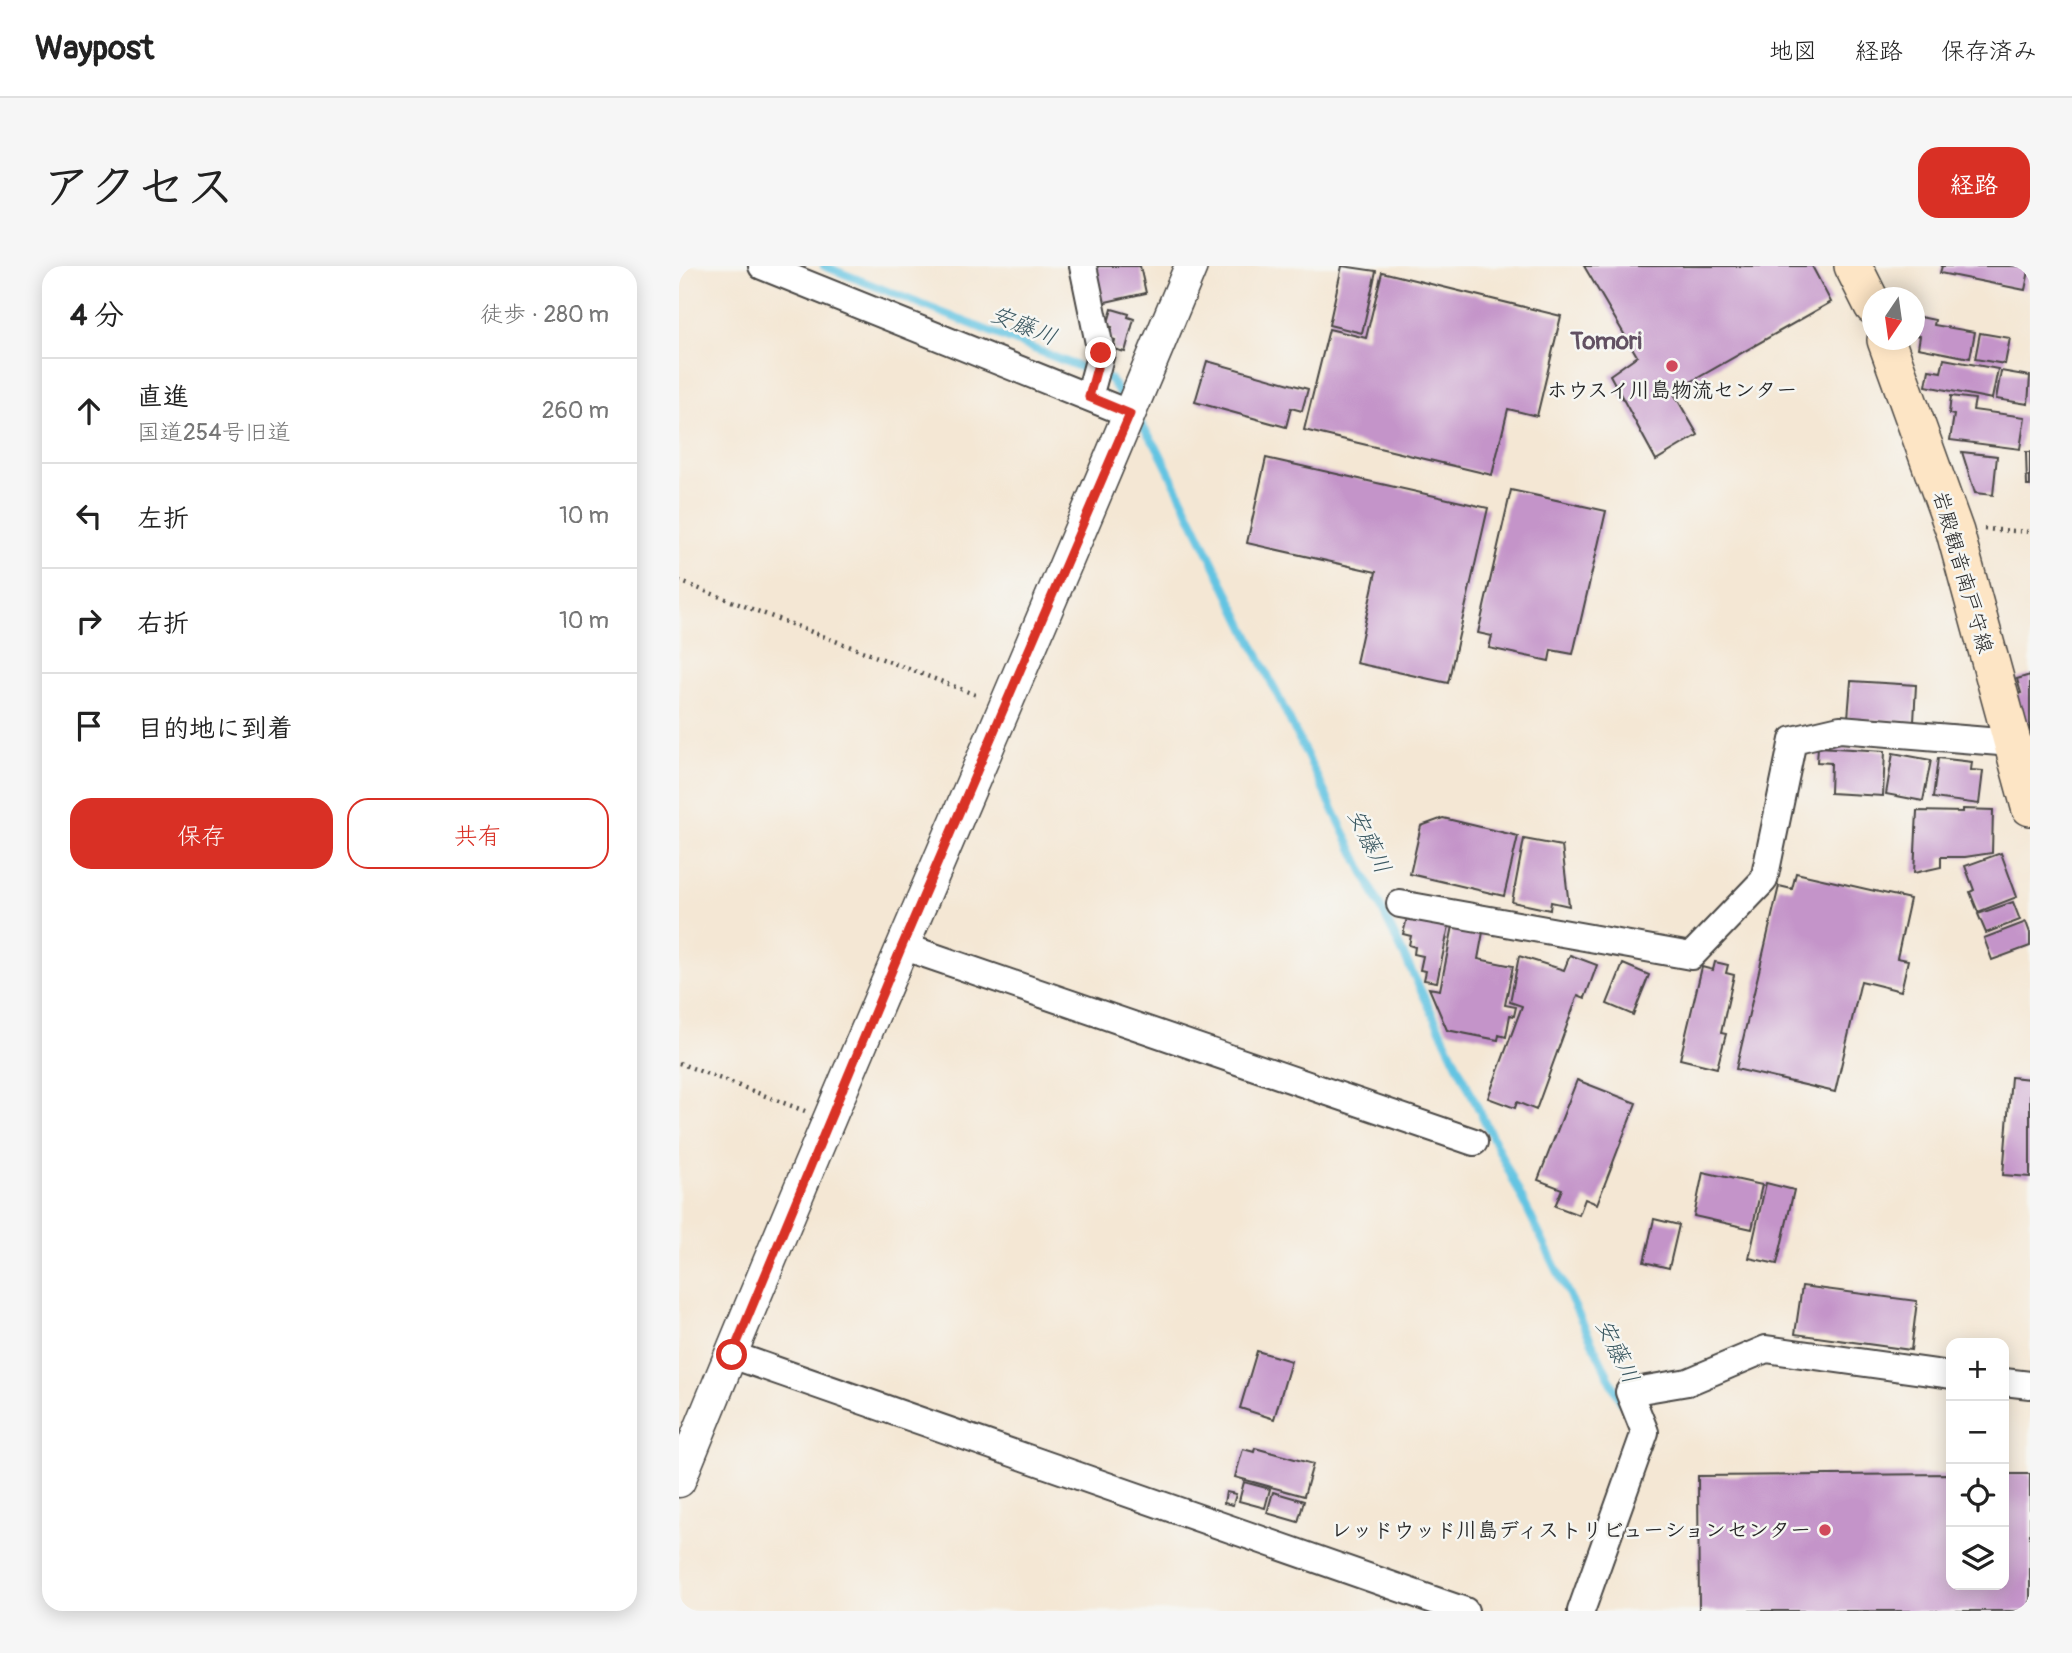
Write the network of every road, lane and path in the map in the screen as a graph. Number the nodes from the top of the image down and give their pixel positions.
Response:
1 (762, 266) edge
2 (1083, 266) edge
3 (1191, 266) edge
4 (1853, 266) edge
5 (1864, 287) edge
6 (1890, 350) edge
7 (1089, 397) junction
8 (1130, 414) junction
9 (2030, 532) edge
10 (1955, 533) junction
11 (679, 581) edge
12 (1006, 706) junction
13 (2012, 743) junction
14 (2030, 807) edge
15 (1400, 904) dead end
16 (902, 946) junction
17 (679, 1063) edge
18 (828, 1120) junction
19 (1474, 1142) dead end
20 (732, 1355) junction
21 (1946, 1373) edge
22 (2009, 1383) edge
23 (2030, 1385) edge
24 (679, 1481) edge
25 (1465, 1611) edge
26 (1581, 1611) edge

1 - 7 street
2 - 7 street
3 - 8 street
4 - 5 main road
6 - 10 main road, 岩殿観音南戸守線
7 - 8 street
8 - 12 street
9 - 10 path
10 - 13 main road, 岩殿観音南戸守線
11 - 12 path
12 - 16 street
13 - 14 main road, 岩殿観音南戸守線
13 - 15 street
16 - 18 street
16 - 19 street
17 - 18 path
18 - 20 street
20 - 24 street
20 - 25 street
21 - 26 street
22 - 23 street

